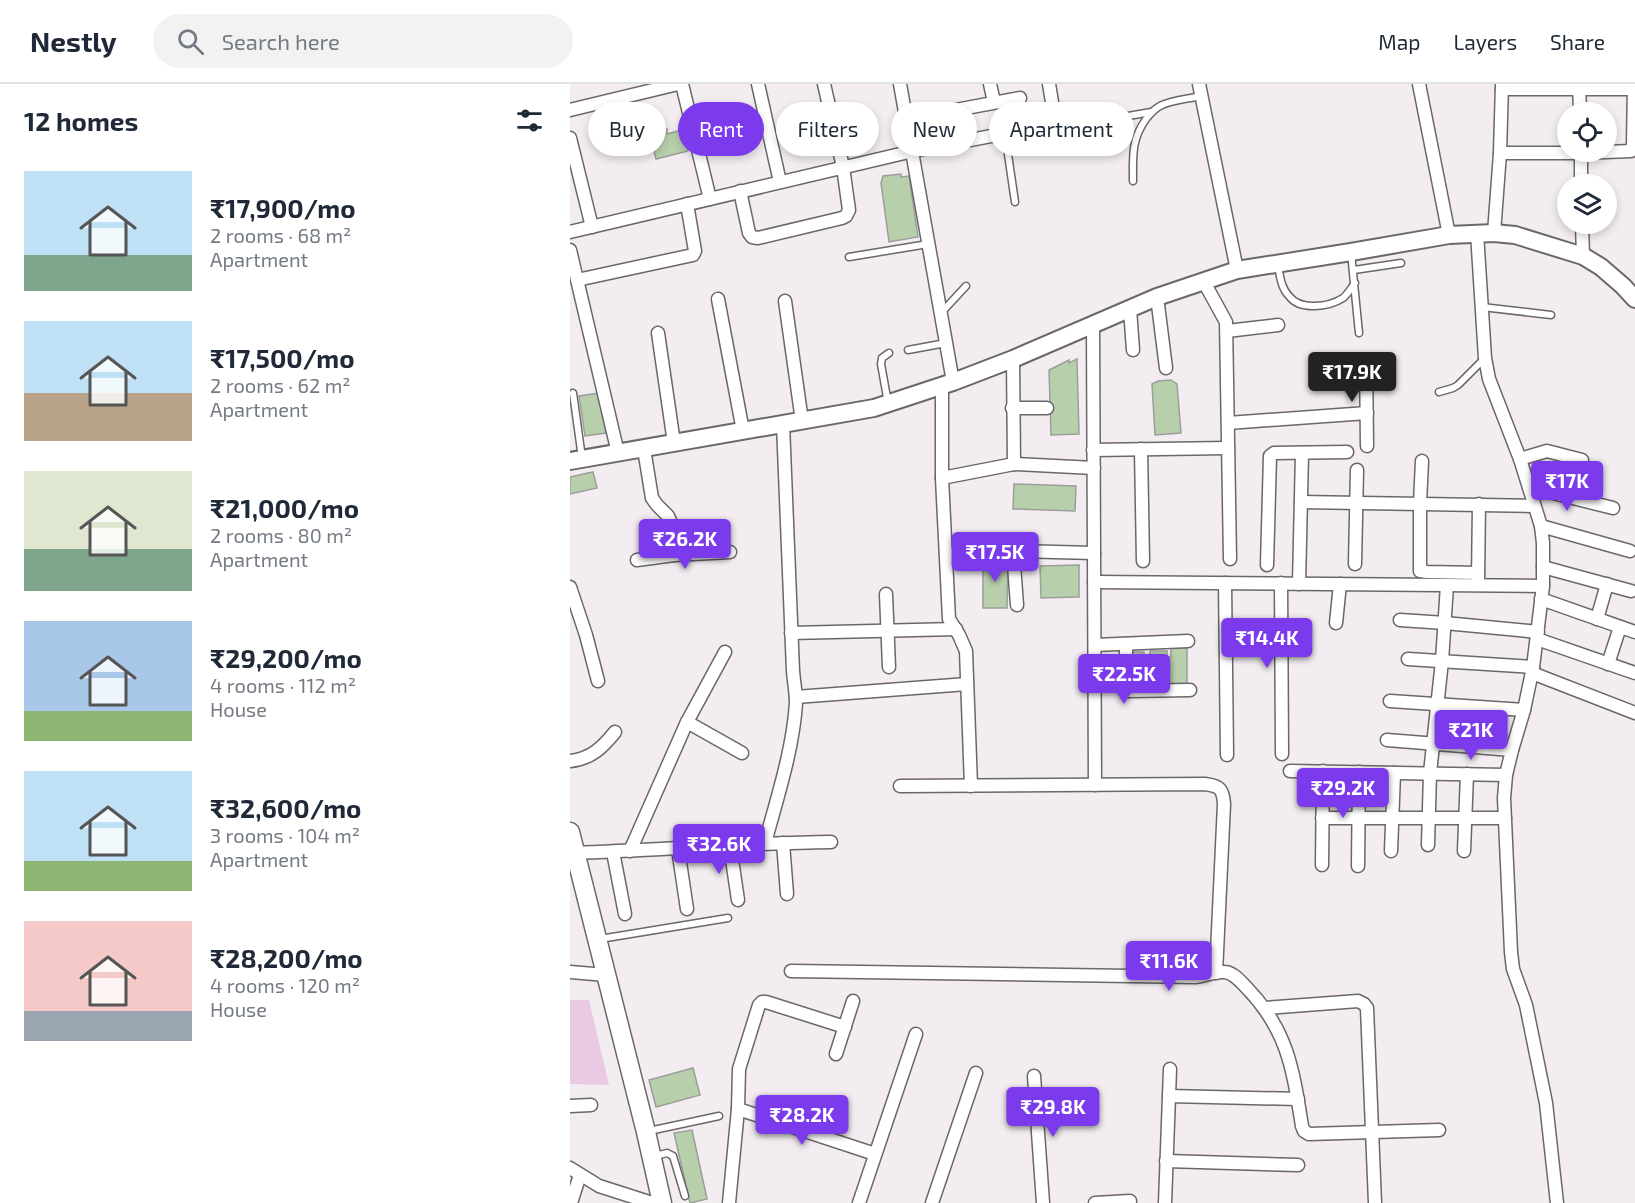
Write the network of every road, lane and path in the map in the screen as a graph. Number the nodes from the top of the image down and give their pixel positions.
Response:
1 (680, 84) edge
2 (758, 84) edge
3 (824, 84) edge
4 (900, 84) edge
5 (990, 84) edge
6 (1049, 84) edge
7 (1419, 84) edge
8 (1502, 86) edge
9 (1579, 86) edge
10 (1634, 87) edge
11 (1200, 90) edge
12 (1020, 98) dead end
13 (904, 102) edge
14 (994, 102) joint
15 (1052, 102) edge
16 (1580, 102) edge
17 (570, 110) edge
18 (1152, 112) junction
19 (1134, 115) edge
20 (570, 138) edge
21 (1617, 151) edge
22 (1557, 152) edge
23 (1500, 153) junction
24 (891, 156) edge
25 (914, 156) edge
26 (1008, 156) edge
27 (843, 167) junction
28 (1133, 181) dead end
29 (780, 182) junction
30 (740, 191) junction
31 (710, 199) junction
32 (1015, 202) dead end
33 (687, 204) junction
34 (592, 227) junction
35 (570, 232) edge
36 (1477, 233) junction
37 (1494, 233) junction
38 (1582, 234) edge
39 (1449, 235) junction
40 (928, 244) junction
41 (570, 250) edge
42 (1351, 252) junction
43 (1583, 256) junction
44 (849, 257) dead end
45 (1401, 263) dead end
46 (1278, 264) junction
47 (1237, 270) junction
48 (1354, 270) junction
49 (577, 280) junction
50 (1204, 282) junction
51 (1355, 282) junction
52 (966, 286) dead end
53 (1158, 297) junction
54 (718, 299) dead end
55 (1635, 299) edge
56 (785, 301) dead end
57 (1482, 307) junction
58 (1130, 309) junction
59 (940, 314) junction
60 (1551, 315) dead end
61 (1093, 325) junction
62 (1278, 326) dead end
63 (1227, 332) junction
64 (658, 333) dead end
65 (1359, 333) dead end
66 (946, 343) junction
67 (908, 350) dead end
68 (1133, 351) dead end
69 (889, 353) dead end
70 (1485, 358) junction
71 (1012, 359) junction
72 (1366, 360) dead end
73 (1166, 368) dead end
74 (948, 384) junction
75 (1439, 392) dead end
76 (573, 393) dead end
77 (888, 404) junction
78 (1012, 408) junction
79 (1047, 408) dead end
80 (1367, 413) junction
81 (802, 421) junction
82 (1228, 423) junction
83 (783, 424) junction
84 (743, 431) junction
85 (580, 439) junction
86 (570, 441) edge
87 (674, 443) junction
88 (1367, 447) dead end
89 (1228, 448) junction
90 (644, 449) junction
91 (1141, 449) junction
92 (1093, 450) junction
93 (1347, 452) dead end
94 (618, 453) junction
95 (1302, 453) junction
96 (1520, 459) junction
97 (576, 460) edge
98 (1582, 460) dead end
99 (1422, 461) dead end
100 (1014, 464) junction
101 (1094, 468) junction
102 (1357, 470) dead end
103 (942, 478) junction
104 (1529, 487) junction
105 (1300, 502) junction
106 (1355, 503) junction
107 (1420, 503) junction
108 (1479, 504) junction
109 (1534, 506) junction
110 (1613, 508) dead end
111 (1541, 526) junction
112 (1013, 551) junction
113 (1630, 551) dead end
114 (730, 552) dead end
115 (1094, 553) junction
116 (946, 554) junction
117 (674, 555) junction
118 (1230, 559) dead end
119 (637, 560) dead end
120 (1143, 561) dead end
121 (1355, 564) dead end
122 (1267, 565) dead end
123 (1543, 567) junction
124 (1478, 579) junction
125 (1094, 582) junction
126 (1225, 583) junction
127 (1281, 584) junction
128 (1299, 584) junction
129 (1340, 584) junction
130 (1607, 584) junction
131 (1447, 585) junction
132 (1543, 585) junction
133 (570, 587) edge
134 (1631, 591) dead end
135 (886, 594) dead end
136 (1541, 599) junction
137 (1017, 605) dead end
138 (1597, 619) junction
139 (1400, 620) dead end
140 (1336, 623) dead end
141 (1445, 623) junction
142 (1620, 627) junction
143 (956, 629) junction
144 (887, 631) junction
145 (1635, 632) edge
146 (791, 633) junction
147 (1538, 635) junction
148 (1188, 641) dead end
149 (1281, 642) junction
150 (1226, 643) junction
151 (1126, 644) junction
152 (1095, 645) junction
153 (725, 652) dead end
154 (1408, 659) dead end
155 (1442, 661) junction
156 (1608, 664) junction
157 (889, 667) dead end
158 (1532, 670) junction
159 (1635, 674) edge
160 (598, 681) dead end
161 (967, 684) junction
162 (1190, 690) dead end
163 (796, 697) junction
164 (1390, 701) dead end
165 (1438, 703) junction
166 (1524, 710) junction
167 (1635, 713) edge
168 (687, 722) junction
169 (615, 732) dead end
170 (1387, 740) dead end
171 (1433, 743) junction
172 (1512, 750) junction
173 (742, 753) dead end
174 (1227, 754) dead end
175 (1282, 754) dead end
176 (570, 761) edge
177 (1290, 771) dead end
178 (1323, 771) junction
179 (1359, 772) junction
180 (1394, 773) junction
181 (1430, 773) junction
182 (1467, 774) junction
183 (1506, 775) junction
184 (1095, 785) junction
185 (900, 786) dead end
186 (971, 786) junction
187 (1322, 818) junction
188 (1358, 818) junction
189 (1392, 818) junction
190 (1429, 818) junction
191 (1465, 818) junction
192 (1505, 818) junction
193 (570, 832) edge
194 (831, 842) dead end
195 (765, 843) junction
196 (783, 843) junction
197 (1428, 845) dead end
198 (730, 846) junction
199 (678, 849) junction
200 (630, 851) junction
201 (1464, 851) dead end
202 (613, 852) junction
203 (1391, 852) dead end
204 (572, 853) edge
205 (1322, 865) dead end
206 (1358, 866) dead end
207 (787, 894) dead end
208 (738, 900) dead end
209 (687, 909) dead end
210 (625, 914) dead end
211 (728, 918) dead end
212 (597, 940) junction
213 (791, 971) dead end
214 (570, 972) edge
215 (1216, 973) junction
216 (606, 975) junction
217 (854, 1001) dead end
218 (1265, 1008) junction
219 (845, 1027) junction
220 (916, 1034) dead end
221 (836, 1054) dead end
222 (1170, 1069) dead end
223 (976, 1073) dead end
224 (1034, 1076) dead end
225 (1169, 1096) junction
226 (1298, 1100) junction
227 (570, 1106) edge
228 (591, 1106) dead end
229 (738, 1108) junction
230 (719, 1116) dead end
231 (1439, 1130) dead end
232 (646, 1132) junction
233 (1372, 1132) junction
234 (875, 1154) junction
235 (652, 1156) junction
236 (1166, 1161) junction
237 (1298, 1165) dead end
238 (575, 1172) edge
239 (685, 1196) dead end
240 (1130, 1201) dead end
241 (571, 1203) edge
242 (652, 1203) edge
243 (662, 1203) edge
244 (729, 1203) edge
245 (859, 1203) edge
246 (932, 1203) edge
247 (1043, 1203) edge
248 (1095, 1203) edge
249 (1165, 1203) edge
250 (1375, 1203) edge
251 (1557, 1203) edge

1 - 17 street
1 - 31 street
2 - 29 street
3 - 27 street
4 - 13 street
5 - 14 street
6 - 15 street
7 - 39 street
8 - 9 street
8 - 23 street
9 - 10 street
9 - 16 street
10 - 21 street
11 - 18 lane
11 - 47 street
12 - 14 street
18 - 19 lane
18 - 28 lane
20 - 34 street
22 - 23 street
23 - 37 street
24 - 27 street
25 - 40 street
26 - 32 lane
27 - 29 street
27 - 30 street
29 - 30 street
30 - 31 street
31 - 33 street
33 - 34 street
33 - 49 street
34 - 35 street
36 - 37 street
36 - 39 street
36 - 57 street
37 - 43 street
38 - 43 street
39 - 42 street
40 - 44 lane
40 - 59 street
41 - 49 street
42 - 46 street
42 - 48 lane
43 - 55 street
45 - 48 lane
46 - 47 street
46 - 51 lane
47 - 50 street
48 - 51 lane
49 - 94 street
50 - 53 street
50 - 63 street
51 - 65 lane
52 - 59 lane
53 - 58 street
53 - 73 street
54 - 84 street
56 - 81 street
57 - 60 lane
57 - 70 street
58 - 61 street
58 - 68 street
59 - 66 street
61 - 71 street
61 - 92 street
62 - 63 street
63 - 82 street
64 - 87 street
66 - 67 lane
66 - 74 street
69 - 77 lane
70 - 75 lane
70 - 96 street
71 - 74 street
71 - 78 street
72 - 80 street
74 - 77 street
74 - 103 street
76 - 85 lane
77 - 81 street
78 - 79 street
78 - 100 street
80 - 82 street
80 - 88 street
81 - 83 street
82 - 89 street
83 - 84 street
83 - 146 street
84 - 87 street
85 - 86 lane
85 - 97 lane
87 - 90 street
89 - 91 street
89 - 118 street
90 - 94 street
90 - 117 street
91 - 92 street
91 - 120 street
92 - 101 street
93 - 95 street
94 - 97 street
95 - 105 street
95 - 122 street
96 - 98 street
96 - 104 street
99 - 107 street
100 - 101 street
100 - 103 street
101 - 115 street
102 - 106 street
103 - 116 street
104 - 109 street
104 - 110 street
105 - 106 street
105 - 128 street
106 - 107 street
106 - 121 street
107 - 108 street
107 - 124 street
108 - 109 street
108 - 124 street
109 - 111 street
111 - 113 street
111 - 123 street
112 - 115 street
112 - 116 street
112 - 137 street
114 - 117 street
115 - 125 street
116 - 143 street
117 - 119 street
123 - 130 street
123 - 132 street
124 - 131 street
124 - 132 street
125 - 126 street
125 - 152 street
126 - 127 street
126 - 150 street
127 - 128 street
127 - 149 street
128 - 129 street
129 - 131 street
129 - 140 street
130 - 134 street
130 - 138 street
131 - 141 street
132 - 136 street
133 - 160 street
135 - 144 street
136 - 138 street
136 - 147 street
138 - 142 street
139 - 141 street
141 - 147 street
141 - 155 street
142 - 145 street
142 - 156 street
143 - 144 street
143 - 161 street
144 - 146 street
144 - 157 street
146 - 163 street
147 - 156 street
147 - 158 street
148 - 151 street
149 - 150 street
149 - 175 street
150 - 174 street
151 - 152 street
151 - 162 street
152 - 184 street
153 - 168 street
154 - 155 street
155 - 158 street
155 - 165 street
156 - 159 street
158 - 166 street
158 - 167 street
161 - 163 street
161 - 186 street
163 - 195 street
164 - 165 street
165 - 166 street
165 - 171 street
166 - 172 street
168 - 173 street
168 - 200 street
169 - 176 street
170 - 171 street
171 - 172 street
171 - 181 street
172 - 183 street
177 - 178 street
178 - 179 street
178 - 187 street
179 - 180 street
179 - 188 street
180 - 181 street
180 - 189 street
181 - 182 street
181 - 190 street
182 - 183 street
182 - 191 street
183 - 192 street
184 - 186 street
184 - 215 street
185 - 186 street
187 - 188 street
187 - 205 street
188 - 189 street
188 - 206 street
189 - 190 street
189 - 203 street
190 - 191 street
190 - 197 street
191 - 192 street
191 - 201 street
192 - 251 street
193 - 204 main road
194 - 196 street
195 - 196 street
195 - 198 street
196 - 207 street
198 - 199 street
198 - 208 street
199 - 200 street
199 - 209 street
200 - 202 street
202 - 204 street
202 - 210 street
204 - 212 main road
211 - 212 lane
212 - 216 main road
213 - 215 street
214 - 216 street
215 - 218 street
216 - 232 main road
217 - 219 street
218 - 226 street
218 - 233 street
219 - 221 street
219 - 229 street
220 - 234 street
222 - 225 street
223 - 246 street
224 - 247 street
225 - 226 street
225 - 236 street
226 - 233 street
227 - 228 street
229 - 234 street
229 - 244 street
230 - 232 lane
231 - 233 street
232 - 235 main road
233 - 250 street
234 - 245 street
235 - 239 lane
235 - 243 main road
236 - 237 street
236 - 249 street
238 - 241 street
238 - 242 street
240 - 248 street

